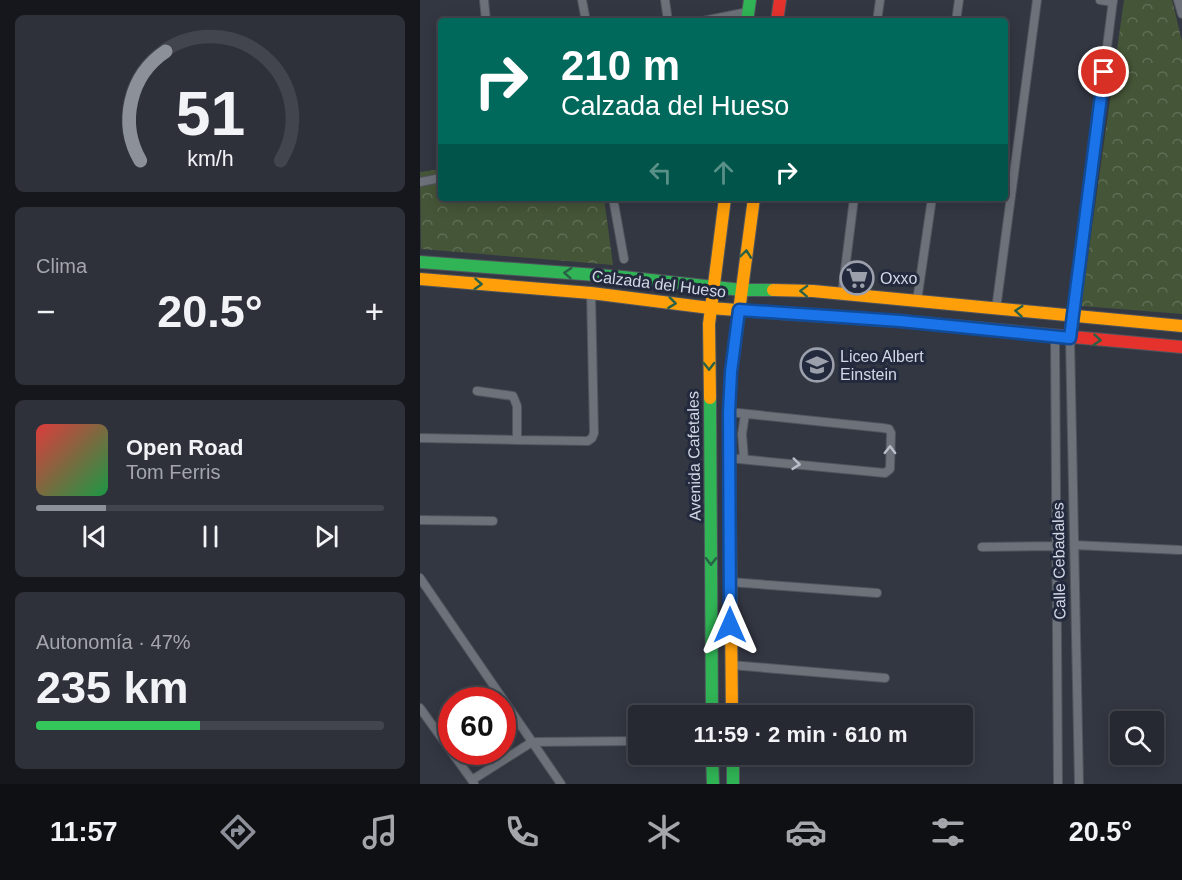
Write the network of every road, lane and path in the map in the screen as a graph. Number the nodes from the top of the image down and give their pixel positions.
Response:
1 (484, 0) edge
2 (582, 0) edge
3 (665, 0) edge
4 (780, 0) edge
5 (880, 0) edge
6 (959, 0) edge
7 (1037, 0) edge
8 (1100, 0) edge
9 (1178, 0) edge
10 (1113, 1) edge
11 (749, 11) edge
12 (1182, 14) edge
13 (486, 18) edge
14 (585, 18) edge
15 (668, 18) edge
16 (717, 18) edge
17 (777, 18) edge
18 (877, 18) edge
19 (956, 18) edge
20 (438, 179) edge
21 (420, 182) edge
22 (614, 201) edge
23 (724, 201) edge
24 (754, 201) edge
25 (854, 201) edge
26 (932, 201) edge
27 (624, 258) dead end
28 (420, 262) edge
29 (420, 279) edge
30 (713, 287) junction
31 (742, 290) junction
32 (591, 292) junction
33 (842, 294) junction
34 (917, 301) junction
35 (711, 308) junction
36 (996, 309) junction
37 (739, 310) junction
38 (1072, 316) junction
39 (1182, 326) edge
40 (1056, 336) junction
41 (1070, 338) junction
42 (1182, 347) edge
43 (477, 391) dead end
44 (1056, 395) junction
45 (1071, 395) junction
46 (737, 413) junction
47 (420, 438) edge
48 (517, 440) junction
49 (737, 459) junction
50 (420, 520) edge
51 (493, 521) dead end
52 (1074, 545) junction
53 (1058, 546) junction
54 (982, 548) dead end
55 (1180, 550) dead end
56 (420, 579) edge
57 (730, 582) junction
58 (877, 593) dead end
59 (731, 665) junction
60 (885, 678) dead end
61 (712, 705) edge
62 (732, 705) edge
63 (420, 708) edge
64 (628, 741) edge
65 (532, 742) junction
66 (712, 765) edge
67 (733, 765) edge
68 (473, 782) edge
69 (561, 784) edge
70 (713, 784) edge
71 (733, 784) edge
72 (1058, 784) edge
73 (1079, 784) edge

1 - 13 street
2 - 14 street
3 - 15 street
4 - 17 main road
5 - 18 street
6 - 19 street
7 - 36 street
8 - 10 street
9 - 12 street
10 - 38 street, Calle Cebadales
11 - 16 street
20 - 21 street
22 - 27 street
23 - 30 main road, Avenida Cafetales
31 -> 24 main road
25 - 33 street
26 - 34 street
30 -> 28 main road, Calzada del Hueso
29 -> 32 main road, Calzada del Hueso
30 - 31 main road, Calzada del Hueso
30 - 35 main road, Avenida Cafetales
33 -> 31 main road, Calzada del Hueso
31 - 37 main road
32 -> 35 main road, Calzada del Hueso
32 - 48 street
33 - 34 main road, Calzada del Hueso
34 - 36 main road, Calzada del Hueso
35 - 37 main road, Calzada del Hueso
35 -> 61 main road, Avenida Cafetales
38 -> 36 main road, Calzada del Hueso
37 - 40 main road, Calzada del Hueso
37 - 46 main road
38 - 39 main road, Calzada del Hueso
38 - 41 street, Calle Cebadales
40 - 41 main road, Calzada del Hueso
40 - 44 street
41 -> 42 main road, Calzada del Hueso
41 - 45 street, Calle Cebadales
43 - 48 street
44 - 45 street
44 - 53 street
45 - 52 street, Calle Cebadales
46 - 49 main road
49 -> 46 street
47 - 48 street
49 - 57 main road
50 - 51 street
52 - 55 street
52 - 73 street, Calle Cebadales
53 - 54 street
53 - 72 street
56 - 65 street
57 - 58 street
57 - 59 main road
59 - 60 street
59 - 62 main road
63 - 68 street
64 - 65 street
65 - 68 street
65 - 69 street
66 - 70 main road
67 - 71 main road

